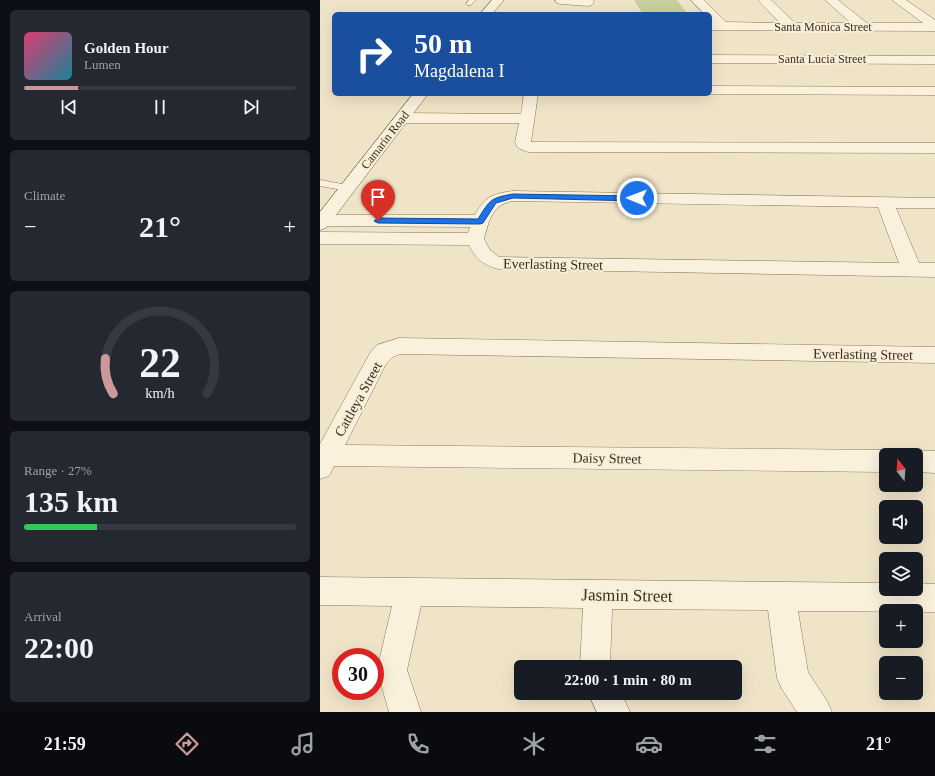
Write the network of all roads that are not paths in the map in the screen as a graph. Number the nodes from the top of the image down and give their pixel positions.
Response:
1 (498, 0) edge
2 (561, 0) edge
3 (697, 0) edge
4 (764, 0) edge
5 (831, 0) edge
6 (898, 0) edge
7 (589, 1) edge
8 (488, 12) edge
9 (582, 12) edge
10 (706, 12) edge
11 (716, 26) edge
12 (791, 26) junction
13 (935, 26) edge
14 (864, 27) junction
15 (712, 59) edge
16 (935, 60) edge
17 (712, 90) edge
18 (935, 91) edge
19 (419, 96) edge
20 (532, 96) edge
21 (402, 118) junction
22 (528, 119) junction
23 (935, 148) edge
24 (320, 183) edge
25 (348, 188) junction
26 (885, 203) junction
27 (935, 203) edge
28 (480, 221) junction
29 (321, 227) edge
30 (475, 239) junction
31 (912, 270) junction
32 (935, 270) edge
33 (385, 352) joint
34 (935, 355) edge
35 (324, 461) edge
36 (879, 461) edge
37 (923, 461) edge
38 (935, 462) edge
39 (320, 591) edge
40 (410, 592) junction
41 (598, 594) junction
42 (781, 596) junction
43 (935, 598) edge
44 (595, 660) edge
45 (608, 700) edge
46 (406, 712) edge
47 (614, 712) edge
48 (816, 712) edge

1 - 8 street
2 - 7 street
3 - 10 street
4 - 12 street
5 - 14 street
6 - 13 street
7 - 9 street
11 - 12 street, Santa Monica Street
12 - 14 street, Santa Monica Street
13 - 14 street, Santa Monica Street
15 - 16 street, Santa Lucia Street
17 - 18 street
19 - 21 street, Camarin Road
20 - 22 street
21 - 22 street
21 - 25 street, Camarin Road
22 - 23 street
24 - 25 lane
25 - 29 street, Camarin Road
26 - 27 street
26 - 28 street
26 - 31 street
28 - 29 street
28 - 30 street
29 - 30 street
30 - 31 street, Everlasting Street
31 - 32 street, Everlasting Street
33 - 34 street, Everlasting Street
33 - 35 street, Cattleya Street
35 - 36 street, Daisy Street
37 - 38 street
39 - 40 street, Jasmin Street
40 - 41 street, Jasmin Street
40 - 46 street
41 - 42 street, Jasmin Street
41 - 44 street
42 - 43 street, Jasmin Street
42 - 48 street
45 - 47 street

